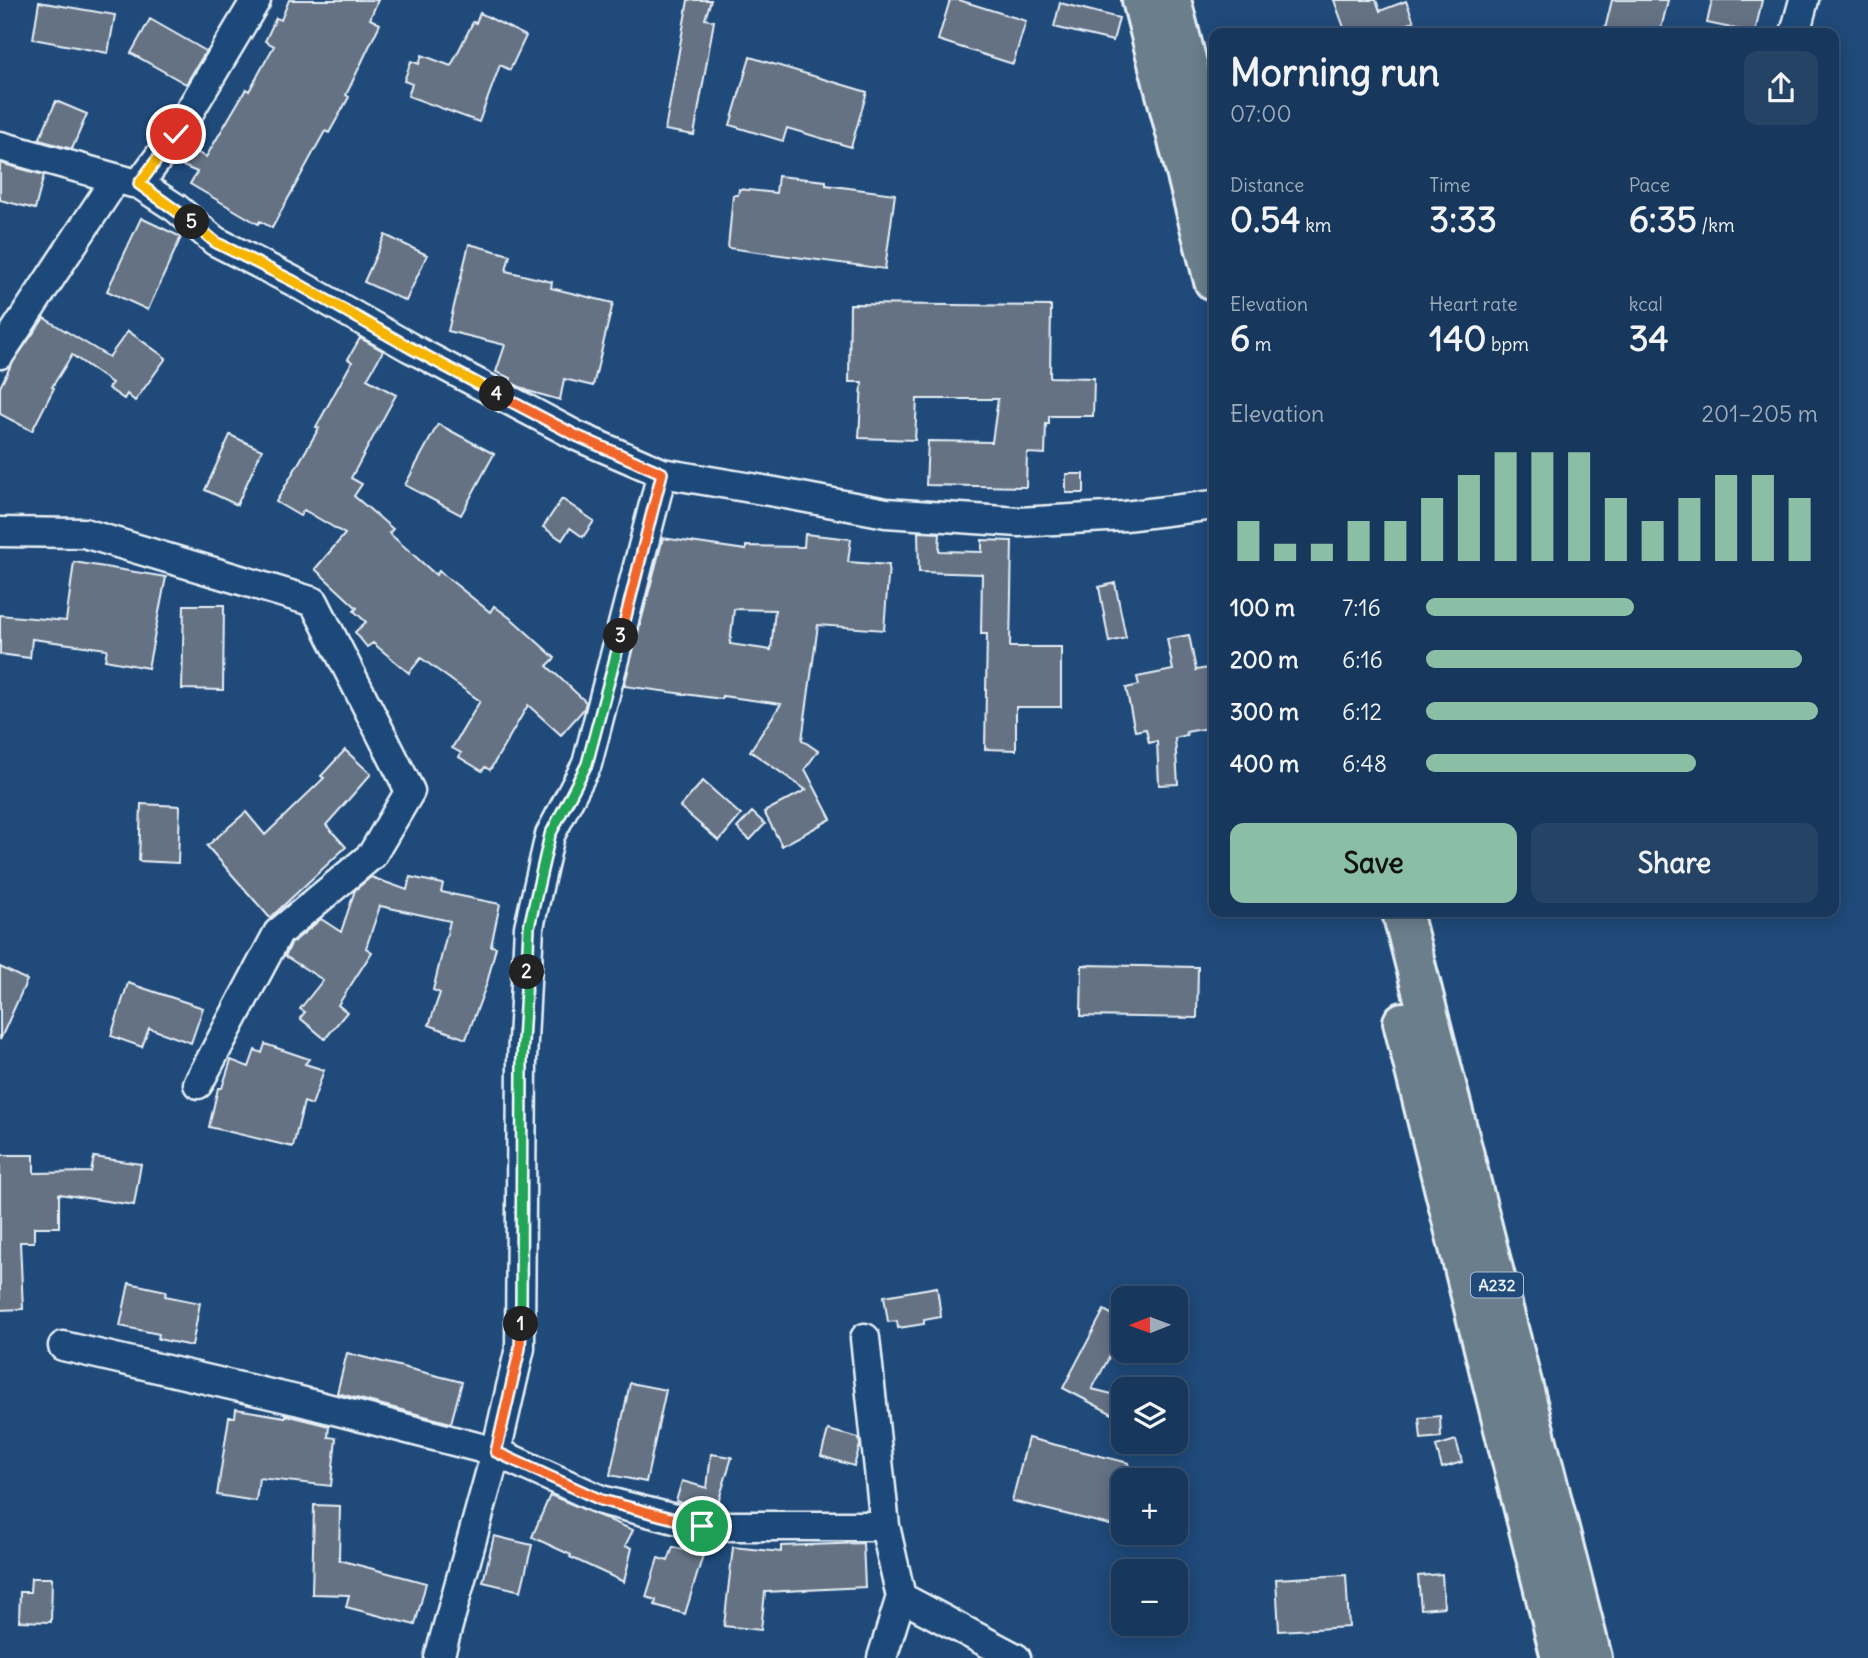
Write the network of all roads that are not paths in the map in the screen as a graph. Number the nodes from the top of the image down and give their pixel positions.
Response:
1 (256, 0) edge
2 (1142, 0) edge
3 (1171, 0) edge
4 (1804, 0) edge
5 (1796, 28) edge
6 (0, 146) edge
7 (1209, 151) edge
8 (127, 182) junction
9 (1209, 261) edge
10 (0, 354) edge
11 (662, 473) junction
12 (1209, 506) edge
13 (0, 532) edge
14 (1376, 917) edge
15 (1403, 917) edge
16 (198, 1084) dead end
17 (865, 1338) dead end
18 (63, 1346) dead end
19 (496, 1452) junction
20 (885, 1526) junction
21 (901, 1597) junction
22 (439, 1658) edge
23 (882, 1658) edge
24 (1016, 1658) edge
25 (1561, 1658) edge
26 (1592, 1658) edge

1 - 8 street
2 - 9 highway
3 - 7 highway
4 - 5 street
6 - 8 street
8 - 10 street
8 - 11 street
11 - 12 street
11 - 19 street
13 - 16 street
14 - 25 highway, A232
15 - 26 highway, A232
17 - 20 street
18 - 19 street
19 - 20 street
19 - 22 street
20 - 21 street
21 - 23 street
21 - 24 street

